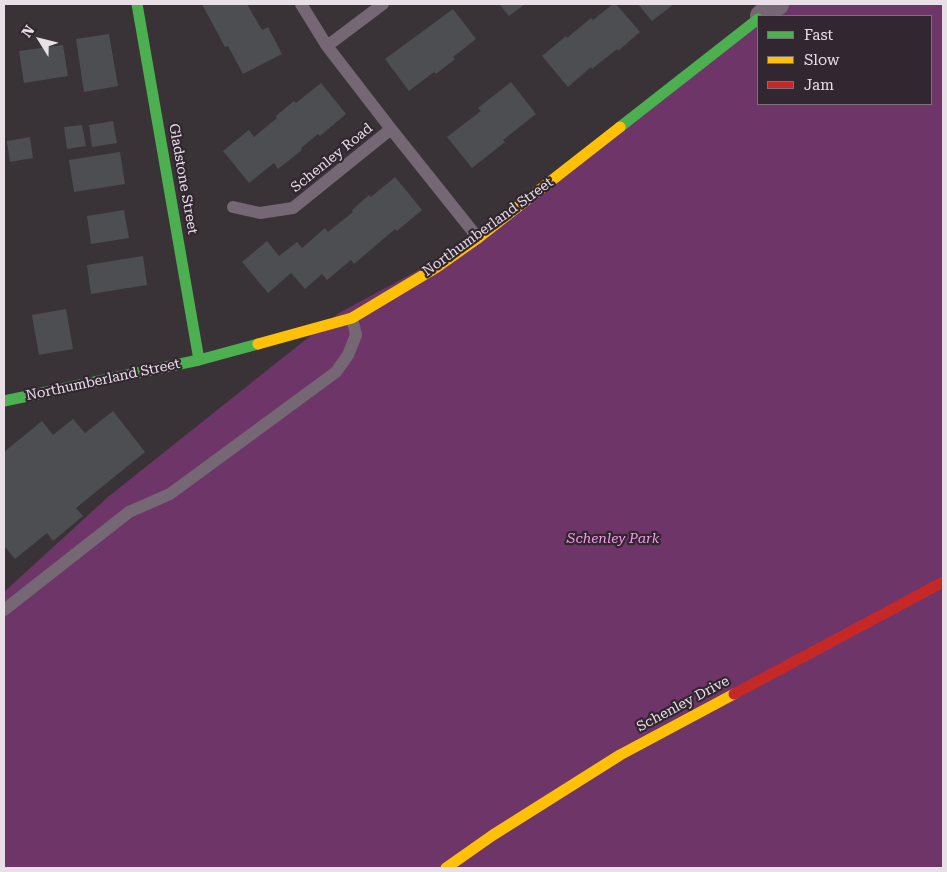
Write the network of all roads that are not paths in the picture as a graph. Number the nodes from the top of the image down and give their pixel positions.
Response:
1 (137, 4) edge
2 (301, 4) edge
3 (383, 4) edge
4 (778, 4) edge
5 (763, 15) edge
6 (757, 20) edge
7 (327, 46) junction
8 (391, 130) junction
9 (233, 207) dead end
10 (478, 238) junction
11 (352, 318) junction
12 (199, 360) junction
13 (4, 401) edge
14 (943, 582) edge
15 (4, 610) edge
16 (446, 868) edge

1 - 12 street, Gladstone Street
2 - 7 lane, Schenley Road
3 - 7 lane
4 - 5 street
6 - 10 street, Northumberland Street
7 - 8 lane, Schenley Road
8 - 9 lane, Schenley Road
8 - 10 lane, Schenley Road
10 - 11 street, Northumberland Street
11 - 12 street, Northumberland Street
11 - 15 lane
12 - 13 street, Northumberland Street
14 - 16 street, Schenley Drive

